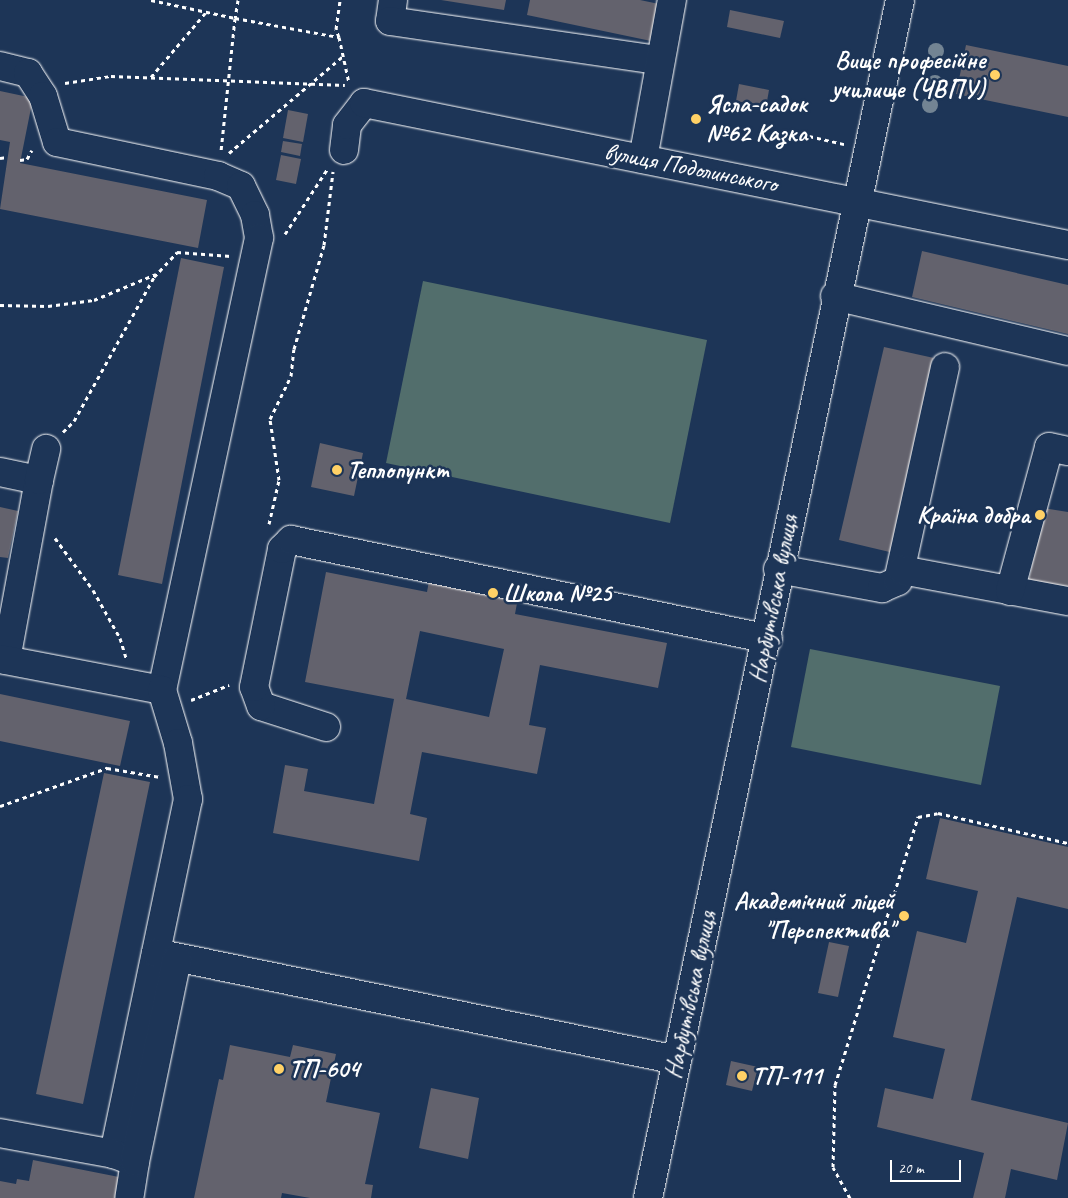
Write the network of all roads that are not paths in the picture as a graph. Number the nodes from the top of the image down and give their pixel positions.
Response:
1 (393, 0) edge
2 (672, 0) edge
3 (900, 0) edge
4 (658, 60) junction
5 (0, 66) edge
6 (344, 150) dead end
7 (644, 159) junction
8 (858, 201) junction
9 (1068, 245) edge
10 (835, 296) junction
11 (1068, 351) edge
12 (945, 367) dead end
13 (46, 449) road end
14 (1068, 451) edge
15 (0, 472) edge
16 (39, 480) junction
17 (778, 569) junction
18 (902, 570) junction
19 (1010, 591) junction
20 (1068, 601) edge
21 (768, 639) junction
22 (3, 660) edge
23 (165, 696) junction
24 (326, 727) dead end
25 (166, 956) junction
26 (677, 1060) junction
27 (0, 1133) edge
28 (124, 1158) junction
29 (128, 1198) edge
30 (648, 1198) edge

1 - 4 street
2 - 4 street
3 - 8 street, Нарбутівська вулиця
4 - 7 street
5 - 23 street
6 - 7 street, вулиця Подолинського
7 - 8 street, вулиця Подолинського
8 - 9 street, вулиця Подолинського
8 - 10 street, Нарбутівська вулиця
10 - 11 street
10 - 17 street, Нарбутівська вулиця
12 - 18 street
13 - 16 street
14 - 19 street
15 - 16 street
16 - 22 street
17 - 18 street
17 - 21 street, Нарбутівська вулиця
18 - 19 street
19 - 20 street
21 - 24 street
21 - 26 street, Нарбутівська вулиця
22 - 23 street
23 - 25 street
25 - 26 street
25 - 28 street
26 - 30 street, Нарбутівська вулиця
27 - 28 street
28 - 29 street

